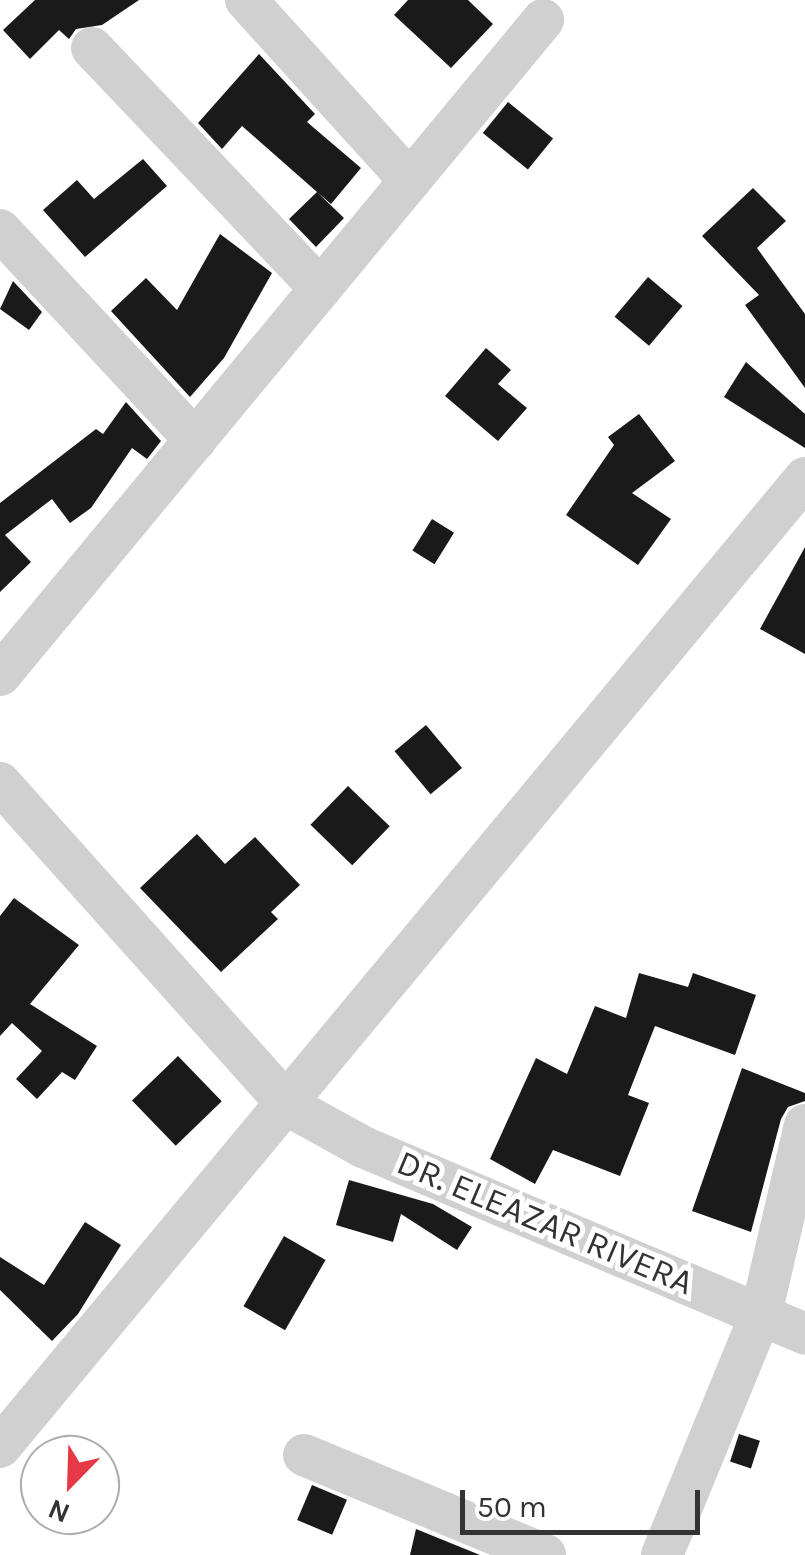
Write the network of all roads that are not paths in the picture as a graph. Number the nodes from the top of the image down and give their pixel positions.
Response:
1 (246, 0) edge
2 (542, 20) dead end
3 (92, 48) dead end
4 (410, 180) junction
5 (0, 230) edge
6 (321, 288) junction
7 (195, 440) junction
8 (805, 478) edge
9 (0, 675) edge
10 (0, 783) edge
11 (288, 1106) junction
12 (805, 1126) edge
13 (761, 1314) junction
14 (805, 1334) edge
15 (0, 1447) edge
16 (304, 1455) dead end
17 (545, 1555) edge
18 (662, 1555) edge

1 - 4 street
2 - 4 street
3 - 6 street
4 - 6 street
5 - 7 street
6 - 7 street
7 - 9 street
8 - 11 street
10 - 11 street, DR. ELEAZAR RIVERA
11 - 13 street, DR. ELEAZAR RIVERA
11 - 15 street
12 - 13 street
13 - 14 street, DR. ELEAZAR RIVERA
13 - 18 street
16 - 17 street

